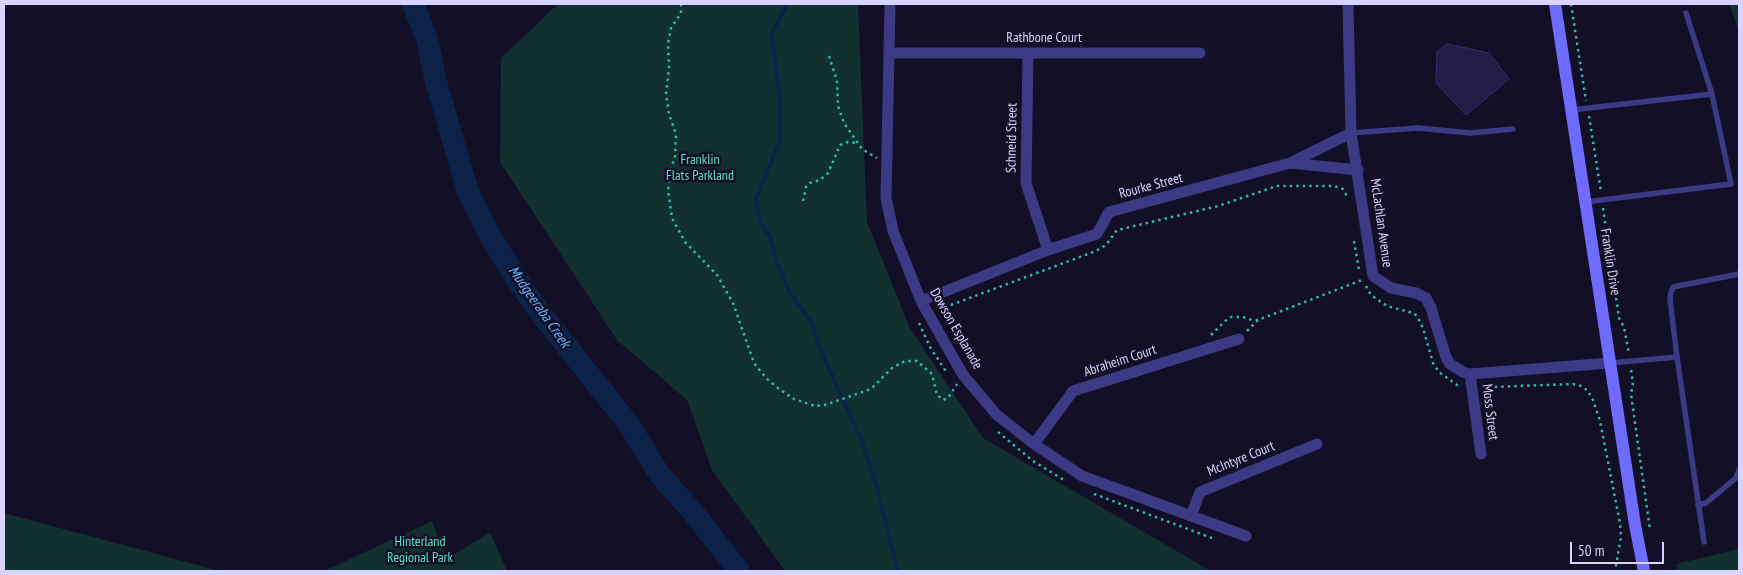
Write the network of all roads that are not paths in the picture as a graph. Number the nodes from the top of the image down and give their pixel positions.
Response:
1 (890, 4) edge
2 (1348, 4) edge
3 (1555, 4) edge
4 (1686, 13) dead end
5 (889, 52) junction
6 (1028, 53) junction
7 (1200, 53) dead end
8 (1712, 94) junction
9 (1571, 110) junction
10 (1513, 129) dead end
11 (1352, 133) junction
12 (1290, 164) junction
13 (1358, 170) junction
14 (1585, 202) junction
15 (1048, 250) junction
16 (1739, 274) edge
17 (921, 301) junction
18 (1239, 339) road end
19 (1677, 356) junction
20 (1610, 363) junction
21 (1470, 374) junction
22 (1034, 444) junction
23 (1318, 444) dead end
24 (1481, 454) dead end
25 (1739, 470) edge
26 (1698, 505) junction
27 (1191, 516) junction
28 (1635, 524) junction
29 (1246, 536) dead end
30 (1704, 542) dead end
31 (1634, 571) edge
32 (1644, 571) edge

1 - 5 street, Dowson Esplanade
2 - 11 street, McLachlan Avenue
3 - 9 main road, Franklin Drive
4 - 8 lane
5 - 6 street, Rathbone Court
5 - 17 street, Dowson Esplanade
6 - 7 street, Rathbone Court
6 - 15 street, Schneid Street
8 - 9 lane
8 - 14 lane
9 - 14 main road, Franklin Drive
10 - 11 lane
11 - 12 street, Rourke Street
11 - 13 street, McLachlan Avenue
12 - 13 street, Rourke Street
12 - 15 street, Rourke Street
13 - 21 street, McLachlan Avenue
14 - 20 main road, Franklin Drive
15 - 17 street, Rourke Street
16 - 19 lane
17 - 22 street, Dowson Esplanade
18 - 22 street, Abraheim Court
19 - 20 lane
19 - 26 lane
20 - 21 street
20 - 28 main road, Franklin Drive
21 - 24 street, Moss Street
22 - 27 street, Dowson Esplanade
23 - 27 street, McIntyre Court
25 - 26 lane
26 - 30 lane
27 - 29 street, Dowson Esplanade
28 - 31 main road
28 - 32 main road

